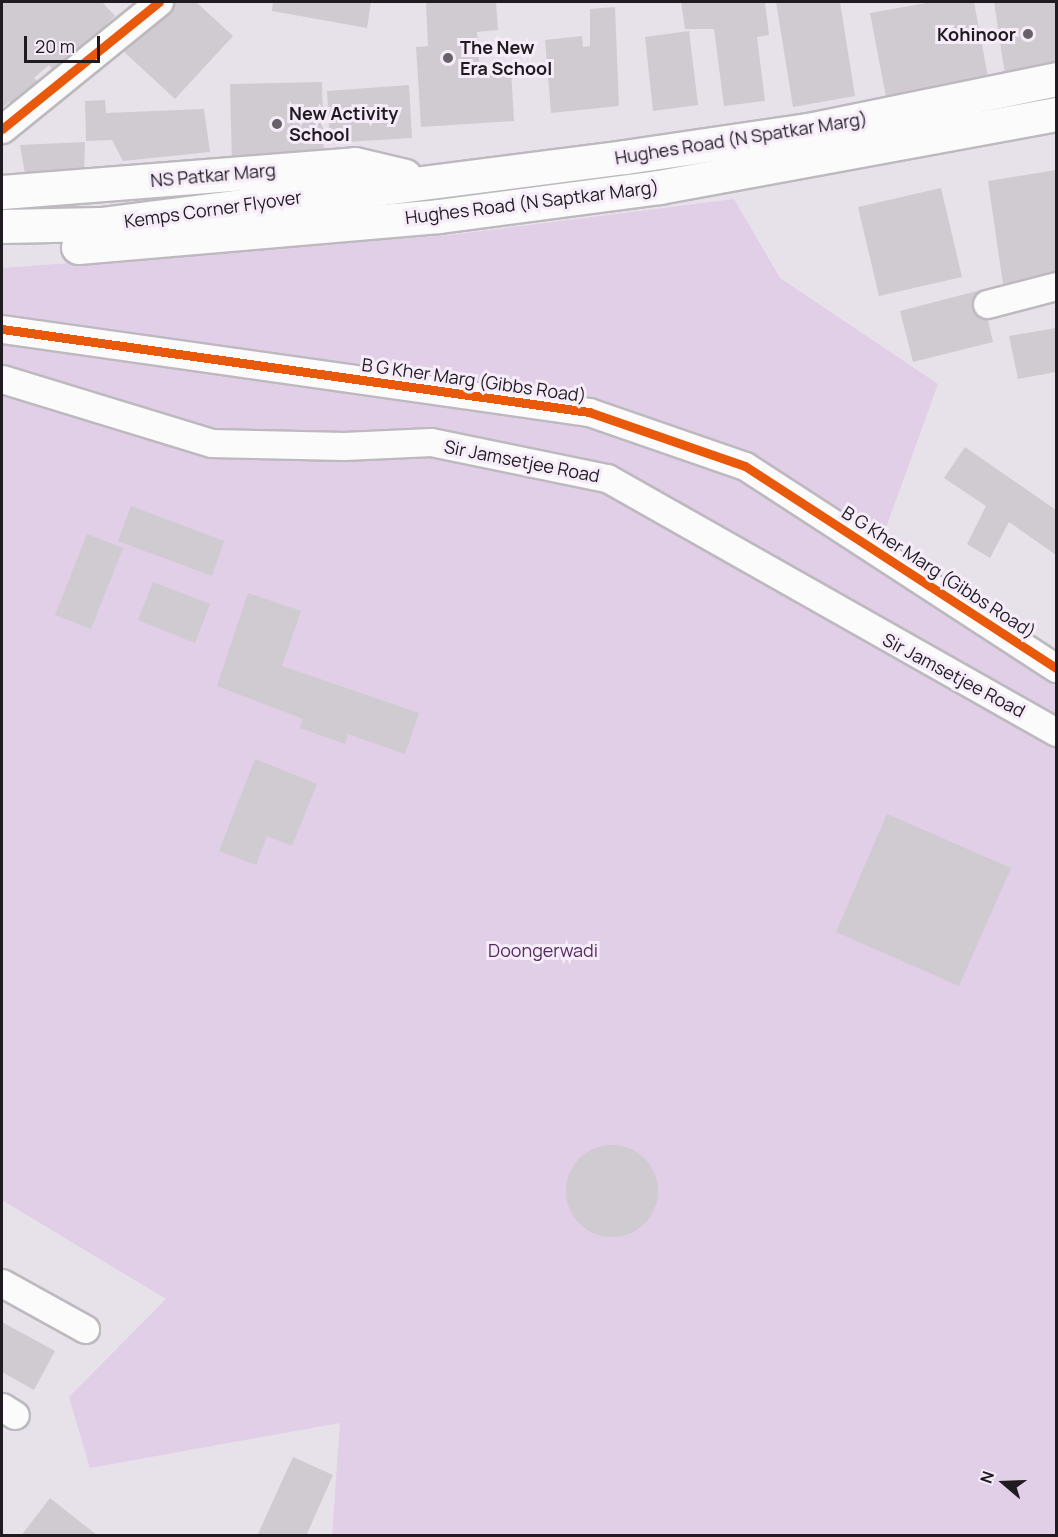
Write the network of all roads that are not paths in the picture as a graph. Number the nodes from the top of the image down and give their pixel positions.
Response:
1 (149, 4) edge
2 (1056, 79) edge
3 (1056, 114) edge
4 (2, 129) edge
5 (423, 180) junction
6 (2, 192) edge
7 (2, 226) edge
8 (2, 248) edge
9 (1056, 286) edge
10 (987, 304) dead end
11 (2, 330) edge
12 (2, 379) edge
13 (1056, 668) edge
14 (1056, 732) edge
15 (2, 1283) edge
16 (85, 1329) dead end

1 - 4 street
2 - 5 main road, Hughes Road (N Spatkar Marg)
3 - 8 main road, Hughes Road (N Saptkar Marg)
5 - 6 main road, NS Patkar Marg
5 - 7 main road, Kemps Corner Flyover
9 - 10 street
11 - 13 street, B G Kher Marg (Gibbs Road)
12 - 14 street, Sir Jamsetjee Road
15 - 16 street

